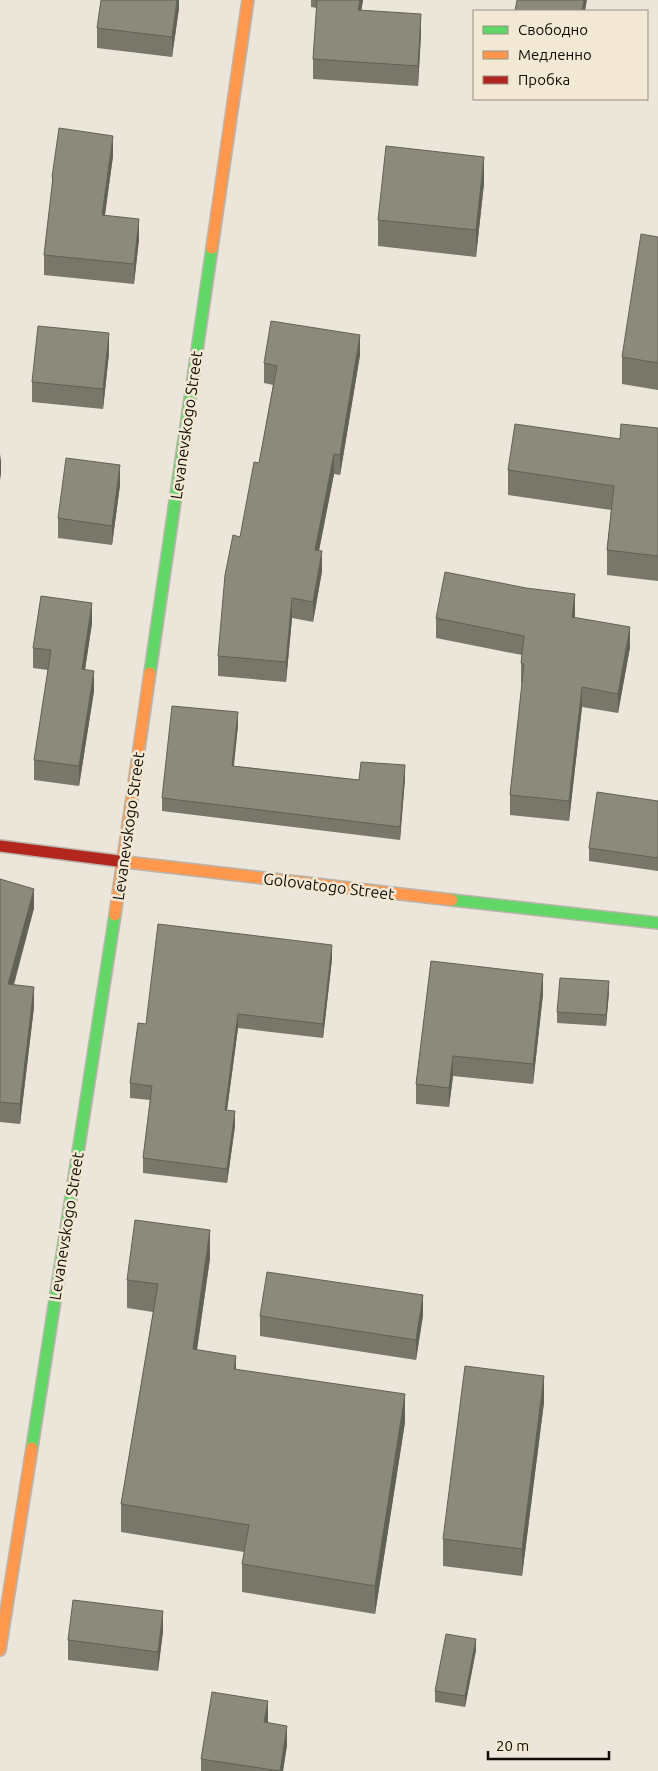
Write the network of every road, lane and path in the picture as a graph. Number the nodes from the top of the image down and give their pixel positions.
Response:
1 (248, 0) edge
2 (0, 846) edge
3 (123, 862) junction
4 (658, 923) edge
5 (0, 1650) edge

1 - 3 street, Levanevskogo Street
2 - 3 street, Golovatogo Street
3 - 4 street, Golovatogo Street
3 - 5 street, Levanevskogo Street

